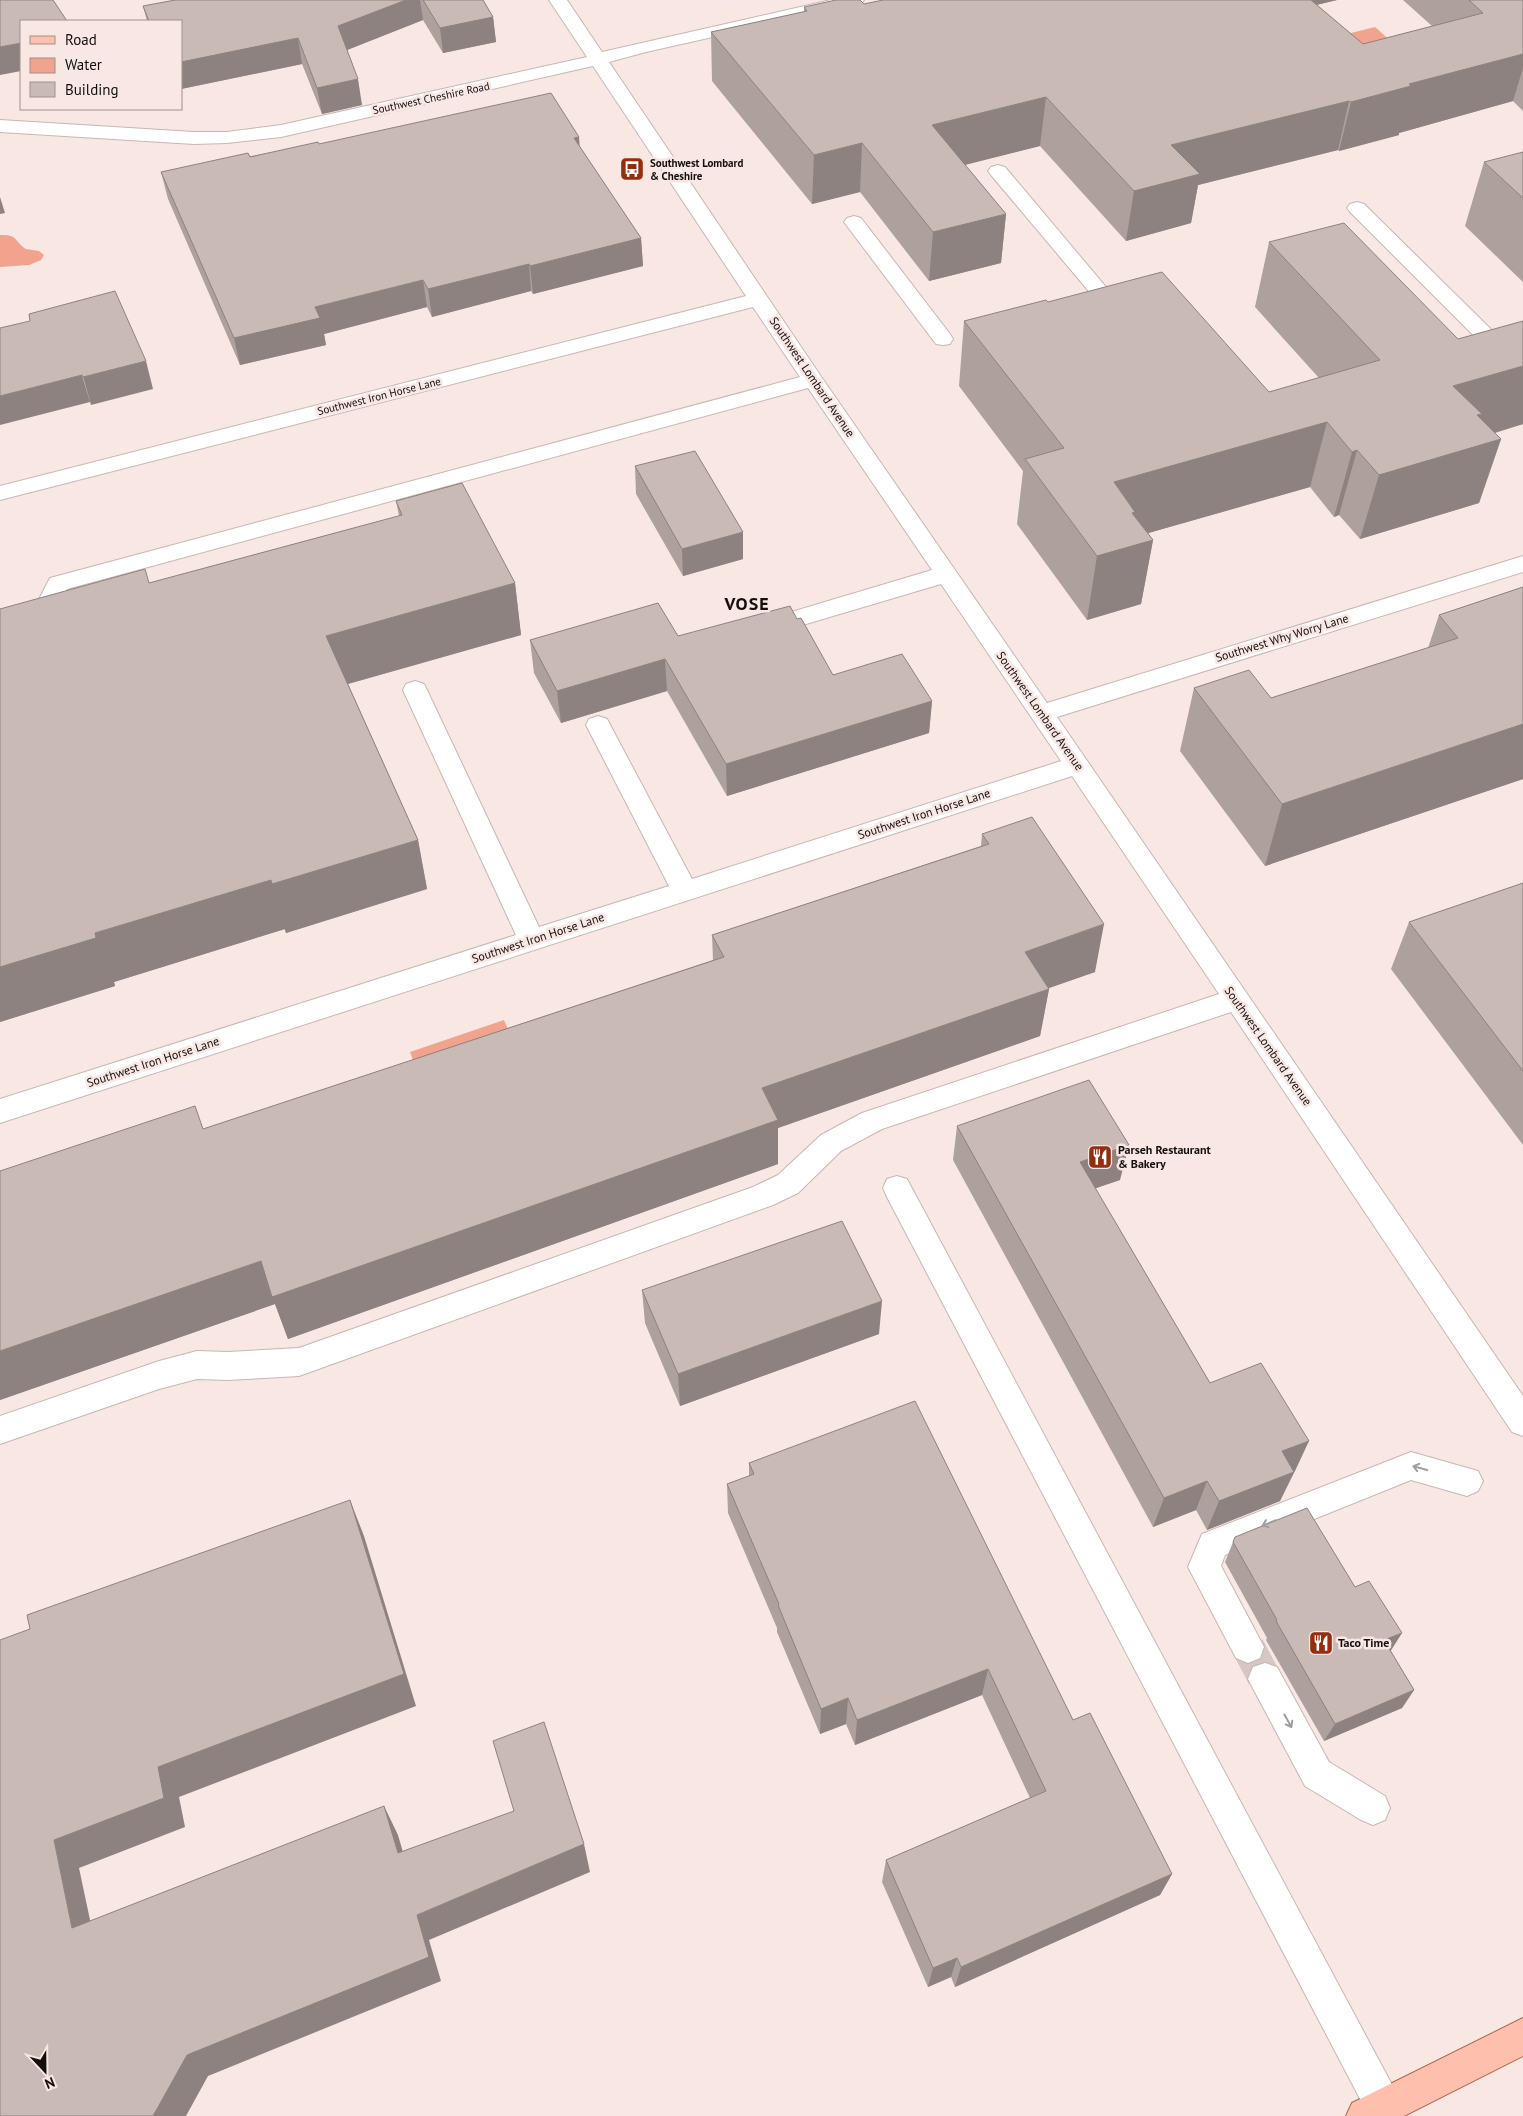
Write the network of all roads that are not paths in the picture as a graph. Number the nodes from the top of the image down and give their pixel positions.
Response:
1 (558, 0) edge
2 (855, 0) edge
3 (598, 60) junction
4 (0, 126) edge
5 (998, 171) dead end
6 (1357, 208) dead end
7 (854, 222) dead end
8 (1104, 297) edge
9 (759, 299) junction
10 (943, 338) dead end
11 (1506, 356) edge
12 (814, 380) junction
13 (0, 494) edge
14 (1523, 564) edge
15 (946, 574) junction
16 (39, 622) edge
17 (769, 627) edge
18 (415, 690) dead end
19 (1042, 713) junction
20 (598, 725) dead end
21 (1077, 765) junction
22 (685, 891) junction
23 (532, 940) junction
24 (1236, 999) junction
25 (0, 1111) edge
26 (896, 1188) dead end
27 (1523, 1422) edge
28 (0, 1430) edge
29 (1467, 1481) dead end
30 (1248, 1647) tunnel mouth
31 (1265, 1679) tunnel mouth
32 (1373, 1808) dead end
33 (1523, 2036) edge
34 (1375, 2111) edge

1 - 3 street, Southwest Lombard Avenue
2 - 3 street, Southwest Cheshire Road
3 - 4 street, Southwest Cheshire Road
3 - 9 street, Southwest Lombard Avenue
5 - 8 street
6 - 11 street
7 - 10 street
9 - 12 street, Southwest Lombard Avenue
9 - 13 street, Southwest Iron Horse Lane
12 - 15 street, Southwest Lombard Avenue
12 - 16 street
14 - 19 street, Southwest Why Worry Lane
15 - 17 street
15 - 19 street, Southwest Lombard Avenue
18 - 23 street
19 - 21 street, Southwest Lombard Avenue
20 - 22 street
21 - 22 street, Southwest Iron Horse Lane
21 - 24 street, Southwest Lombard Avenue
22 - 23 street, Southwest Iron Horse Lane
23 - 25 street, Southwest Iron Horse Lane
24 - 27 street, Southwest Lombard Avenue
24 - 28 street
26 - 34 street
29 -> 30 street
31 -> 32 street
33 - 34 main road

